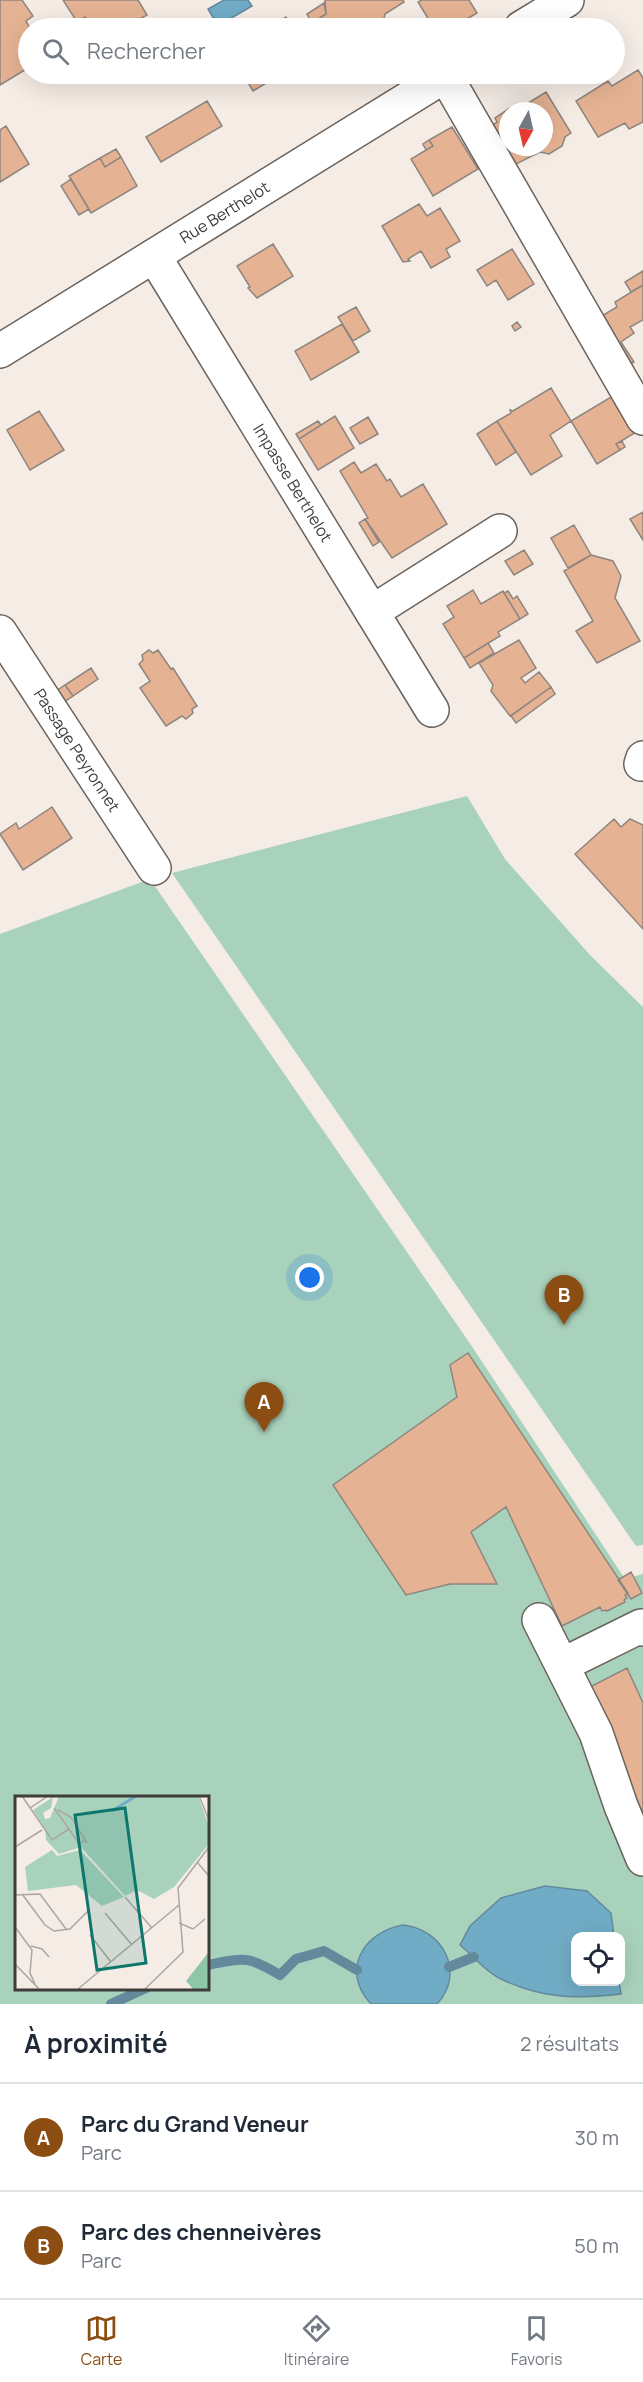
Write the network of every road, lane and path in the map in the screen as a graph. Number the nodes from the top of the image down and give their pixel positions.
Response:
1 (567, 0) edge
2 (537, 18) edge
3 (431, 84) edge
4 (453, 84) edge
5 (153, 256) junction
6 (0, 351) edge
7 (643, 418) edge
8 (500, 531) dead end
9 (372, 612) junction
10 (0, 632) edge
11 (432, 710) dead end
12 (154, 868) dead end
13 (539, 1620) dead end
14 (643, 1629) edge
15 (562, 1665) junction
16 (643, 1859) edge

1 - 2 street
3 - 5 street, Rue Berthelot
4 - 7 street
5 - 6 street, Rue Berthelot
5 - 9 street, Impasse Berthelot
8 - 9 street
9 - 11 street, Impasse Berthelot
10 - 12 street, Passage Peyronnet
13 - 15 street
14 - 15 street
15 - 16 street

